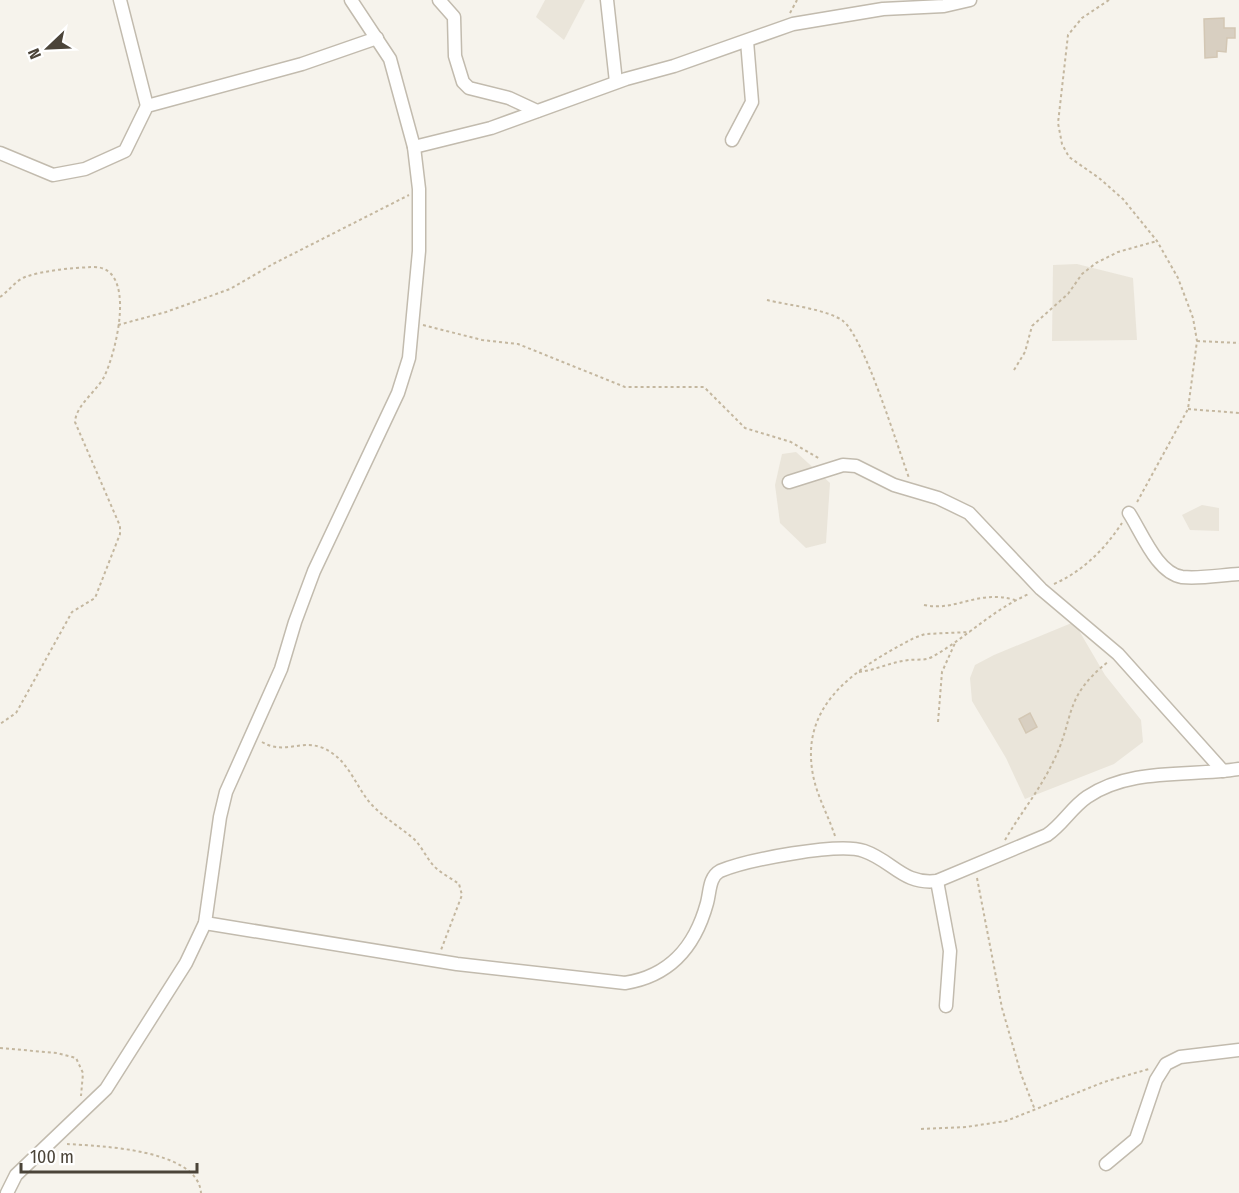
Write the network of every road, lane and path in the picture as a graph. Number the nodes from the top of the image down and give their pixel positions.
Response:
1 (120, 0) edge
2 (351, 0) edge
3 (439, 0) edge
4 (607, 0) edge
5 (969, 0) edge
6 (1109, 0) edge
7 (377, 38) junction
8 (747, 41) junction
9 (616, 82) junction
10 (147, 106) junction
11 (537, 111) junction
12 (732, 140) dead end
13 (414, 147) junction
14 (0, 153) edge
15 (419, 189) junction
16 (1156, 241) junction
17 (0, 297) edge
18 (767, 300) dead end
19 (414, 322) junction
20 (118, 325) junction
21 (1197, 340) junction
22 (1239, 343) edge
23 (1014, 370) dead end
24 (1188, 409) junction
25 (1239, 412) edge
26 (839, 466) junction
27 (789, 482) dead end
28 (914, 492) junction
29 (1130, 513) junction
30 (1239, 574) edge
31 (1041, 589) junction
32 (1015, 600) junction
33 (924, 605) dead end
34 (972, 632) junction
35 (957, 640) junction
36 (1118, 654) junction
37 (859, 672) junction
38 (938, 722) dead end
39 (0, 724) edge
40 (251, 735) junction
41 (1239, 769) edge
42 (1223, 771) junction
43 (836, 849) junction
44 (990, 860) junction
45 (937, 881) junction
46 (205, 923) junction
47 (437, 961) junction
48 (946, 1006) dead end
49 (0, 1048) edge
50 (1239, 1050) edge
51 (1166, 1064) junction
52 (81, 1098) dead end
53 (1035, 1110) junction
54 (921, 1129) dead end
55 (52, 1143) junction
56 (1106, 1164) dead end
57 (7, 1193) edge
58 (201, 1193) edge

1 - 10 street
2 - 7 street
3 - 11 street
4 - 9 street
5 - 8 street
6 - 16 path
7 - 10 street
7 - 13 street
8 - 9 street
8 - 12 street
9 - 11 street
10 - 14 street
11 - 13 street
13 - 15 street
15 - 19 street
15 - 20 path
16 - 21 path
16 - 23 path
17 - 20 path
18 - 28 path
19 - 26 path
19 - 40 street
20 - 39 path
21 - 22 path
21 - 24 path
24 - 25 path
24 - 29 path
26 - 27 street
26 - 28 street
28 - 31 street
29 - 30 street
29 - 31 path
31 - 32 path
31 - 36 street
32 - 33 path
32 - 34 path
34 - 35 path
34 - 37 path
35 - 37 path
35 - 38 path
36 - 42 street
36 - 44 path
37 - 43 path
40 - 46 street
40 - 47 path
41 - 42 street
42 - 44 street
43 - 45 street
43 - 47 street
44 - 45 street
44 - 53 path
45 - 48 street
46 - 47 street
46 - 55 street
49 - 52 path
50 - 51 street
51 - 53 path
51 - 56 street
53 - 54 path
55 - 57 street
55 - 58 path

